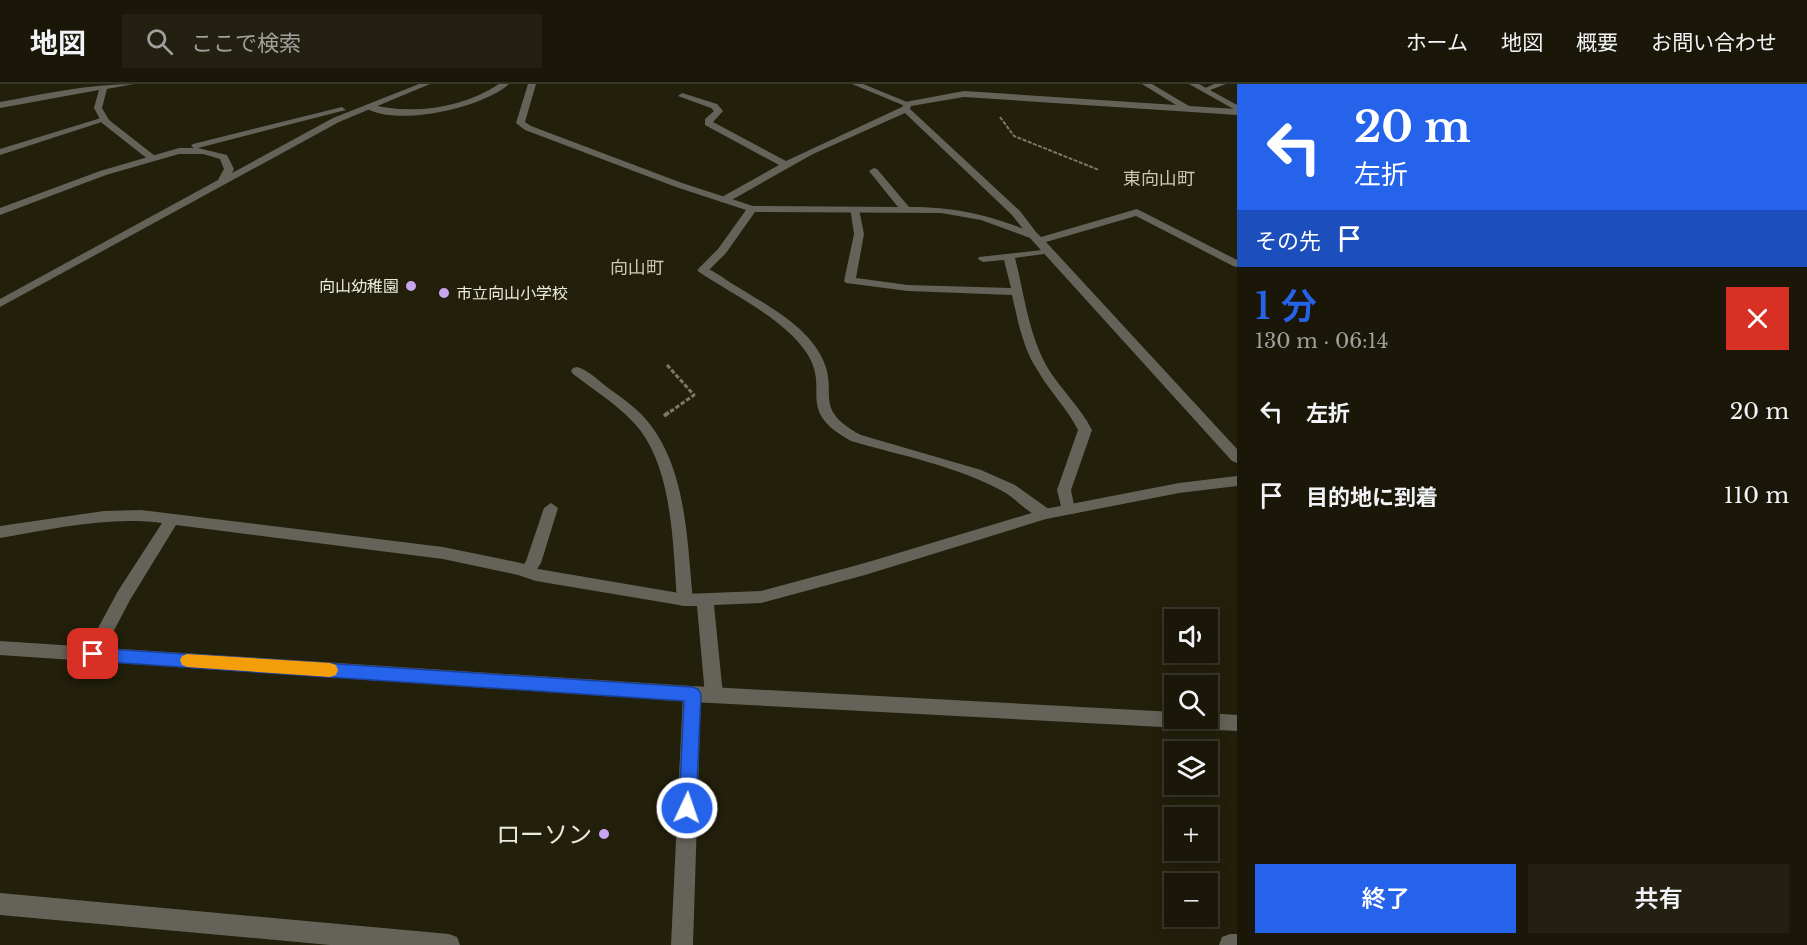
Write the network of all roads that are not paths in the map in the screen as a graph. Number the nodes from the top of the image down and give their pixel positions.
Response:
1 (130, 84) edge
2 (426, 84) edge
3 (505, 84) edge
4 (532, 84) edge
5 (860, 84) edge
6 (1146, 84) edge
7 (1193, 84) edge
8 (1222, 84) edge
9 (107, 86) edge
10 (1204, 90) junction
11 (394, 96) junction
12 (682, 96) dead end
13 (0, 105) edge
14 (368, 107) junction
15 (907, 107) junction
16 (1188, 109) junction
17 (1237, 110) edge
18 (104, 120) junction
19 (179, 151) junction
20 (0, 152) edge
21 (152, 158) junction
22 (786, 165) junction
23 (874, 171) dead end
24 (223, 181) junction
25 (724, 200) junction
26 (752, 209) junction
27 (854, 209) junction
28 (906, 210) junction
29 (0, 212) edge
30 (1040, 243) junction
31 (1009, 258) junction
32 (983, 259) dead end
33 (1237, 264) edge
34 (1019, 292) junction
35 (0, 304) edge
36 (577, 371) dead end
37 (1236, 455) edge
38 (1234, 485) edge
39 (551, 508) dead end
40 (1068, 510) junction
41 (1045, 514) junction
42 (172, 519) junction
43 (0, 532) edge
44 (527, 571) junction
45 (686, 600) junction
46 (705, 600) junction
47 (0, 648) edge
48 (93, 654) junction
49 (692, 694) junction
50 (714, 695) junction
51 (1237, 723) edge
52 (0, 904) edge
53 (448, 945) edge
54 (682, 945) edge
55 (1230, 945) edge
56 (1237, 945) edge

1 - 9 street
2 - 11 street
3 - 14 street
4 - 25 street
5 - 15 street
6 - 16 street
7 - 10 street
8 - 10 street
9 - 13 street
9 - 18 street
10 - 17 street
11 - 14 street
11 - 19 street
12 - 22 street
14 - 24 street
15 - 16 street
15 - 22 street
15 - 30 street
16 - 17 street
18 - 20 street
18 - 21 street
19 - 21 street
19 - 24 street
21 - 29 street
22 - 25 street
23 - 28 street
24 - 35 street
25 - 26 street
26 - 27 street
26 - 41 street
27 - 28 street
27 - 34 street
28 - 30 street
30 - 31 street
30 - 33 street
30 - 37 street
31 - 32 street
31 - 34 street
34 - 40 street
36 - 45 street
38 - 40 street
39 - 44 street
40 - 41 street
41 - 46 street
42 - 43 street
42 - 44 street
42 - 48 street
44 - 45 street
45 - 46 street
46 - 50 street
47 - 48 street
48 - 49 street
49 - 50 street
49 - 54 street
50 - 51 street
52 - 53 street
55 - 56 street

